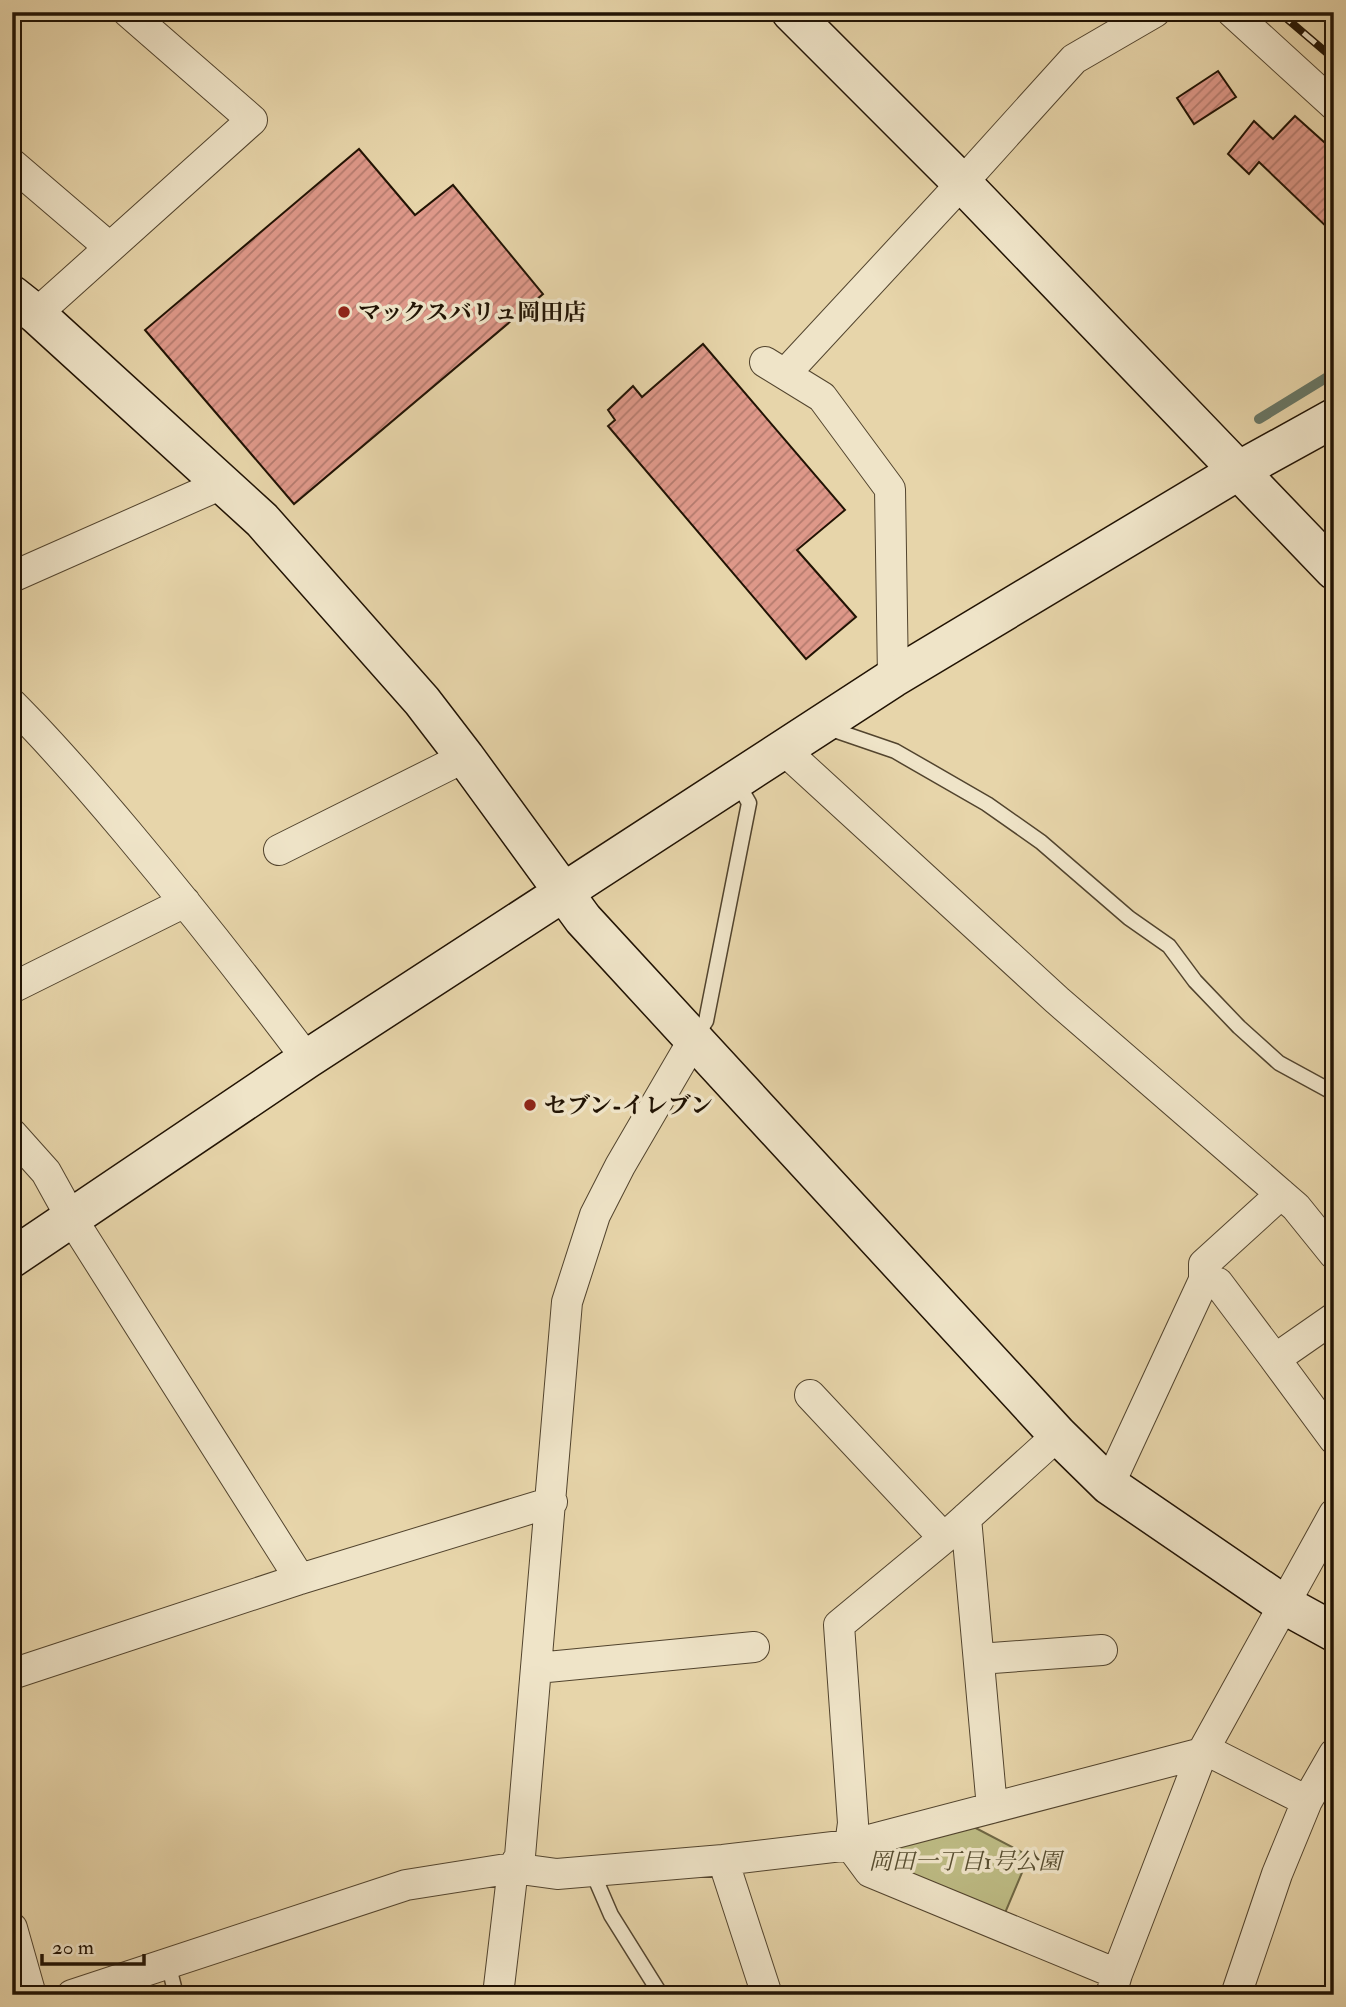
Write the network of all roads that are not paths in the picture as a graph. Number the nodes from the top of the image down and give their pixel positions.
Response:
1 (128, 12) edge
2 (791, 12) edge
3 (1155, 12) edge
4 (1232, 12) edge
5 (1334, 105) edge
6 (12, 164) edge
7 (962, 183) junction
8 (109, 247) junction
9 (24, 305) edge
10 (1334, 418) edge
11 (1238, 471) junction
12 (222, 484) junction
13 (1334, 570) edge
14 (12, 577) edge
15 (893, 678) junction
16 (12, 704) edge
17 (821, 726) junction
18 (783, 748) junction
19 (465, 757) junction
20 (736, 780) junction
21 (279, 850) dead end
22 (564, 893) junction
23 (185, 902) junction
24 (12, 988) edge
25 (694, 1039) junction
26 (307, 1059) junction
27 (1334, 1093) edge
28 (12, 1134) edge
29 (1281, 1194) junction
30 (72, 1219) junction
31 (1334, 1254) edge
32 (12, 1258) edge
33 (1204, 1280) junction
34 (1334, 1318) edge
35 (1275, 1359) junction
36 (810, 1395) dead end
37 (1058, 1435) junction
38 (1334, 1439) edge
39 (1109, 1485) junction
40 (552, 1502) junction
41 (1334, 1514) edge
42 (966, 1518) junction
43 (943, 1538) junction
44 (300, 1579) junction
45 (1283, 1604) junction
46 (1334, 1632) edge
47 (754, 1647) dead end
48 (1102, 1650) dead end
49 (979, 1659) junction
50 (537, 1668) junction
51 (12, 1674) edge
52 (1203, 1751) junction
53 (1334, 1754) edge
54 (1307, 1801) junction
55 (992, 1808) junction
56 (850, 1845) junction
57 (723, 1860) junction
58 (513, 1868) junction
59 (592, 1871) junction
60 (12, 1928) edge
61 (168, 1963) junction
62 (1114, 1984) edge
63 (31, 1995) edge
64 (72, 1995) edge
65 (176, 1995) edge
66 (498, 1995) edge
67 (661, 1995) edge
68 (767, 1995) edge
69 (1236, 1995) edge

1 - 8 street
2 - 7 street
3 - 7 street
4 - 5 street
6 - 8 street
7 - 11 street
7 - 15 street
8 - 9 street
9 - 12 street
10 - 11 street
11 - 13 street
11 - 15 street
12 - 14 street
12 - 19 street
15 - 17 street
16 - 23 street
17 - 18 street
17 - 27 lane
18 - 20 street
18 - 29 street
19 - 21 street
19 - 22 street
20 - 22 street
20 - 25 lane
22 - 25 street
22 - 26 street
23 - 24 street
23 - 26 street
25 - 37 street
25 - 40 street
26 - 30 street
28 - 30 street
29 - 31 street
29 - 33 street
30 - 32 street
30 - 44 street
33 - 35 street
33 - 39 street
34 - 35 street
35 - 38 street
36 - 43 street
37 - 39 street
37 - 42 street
39 - 45 street
40 - 44 street
40 - 50 street
41 - 45 street
42 - 43 street
42 - 49 street
43 - 56 street
44 - 51 street
45 - 46 street
45 - 52 street
47 - 50 street
48 - 49 street
49 - 55 street
50 - 58 street
52 - 54 street
52 - 55 street
52 - 62 street
53 - 54 street
54 - 69 street
55 - 56 street
56 - 57 street
56 - 62 street
57 - 59 street
57 - 68 street
58 - 59 street
58 - 61 street
58 - 66 street
59 - 67 lane
60 - 63 street
61 - 64 street
61 - 65 lane

